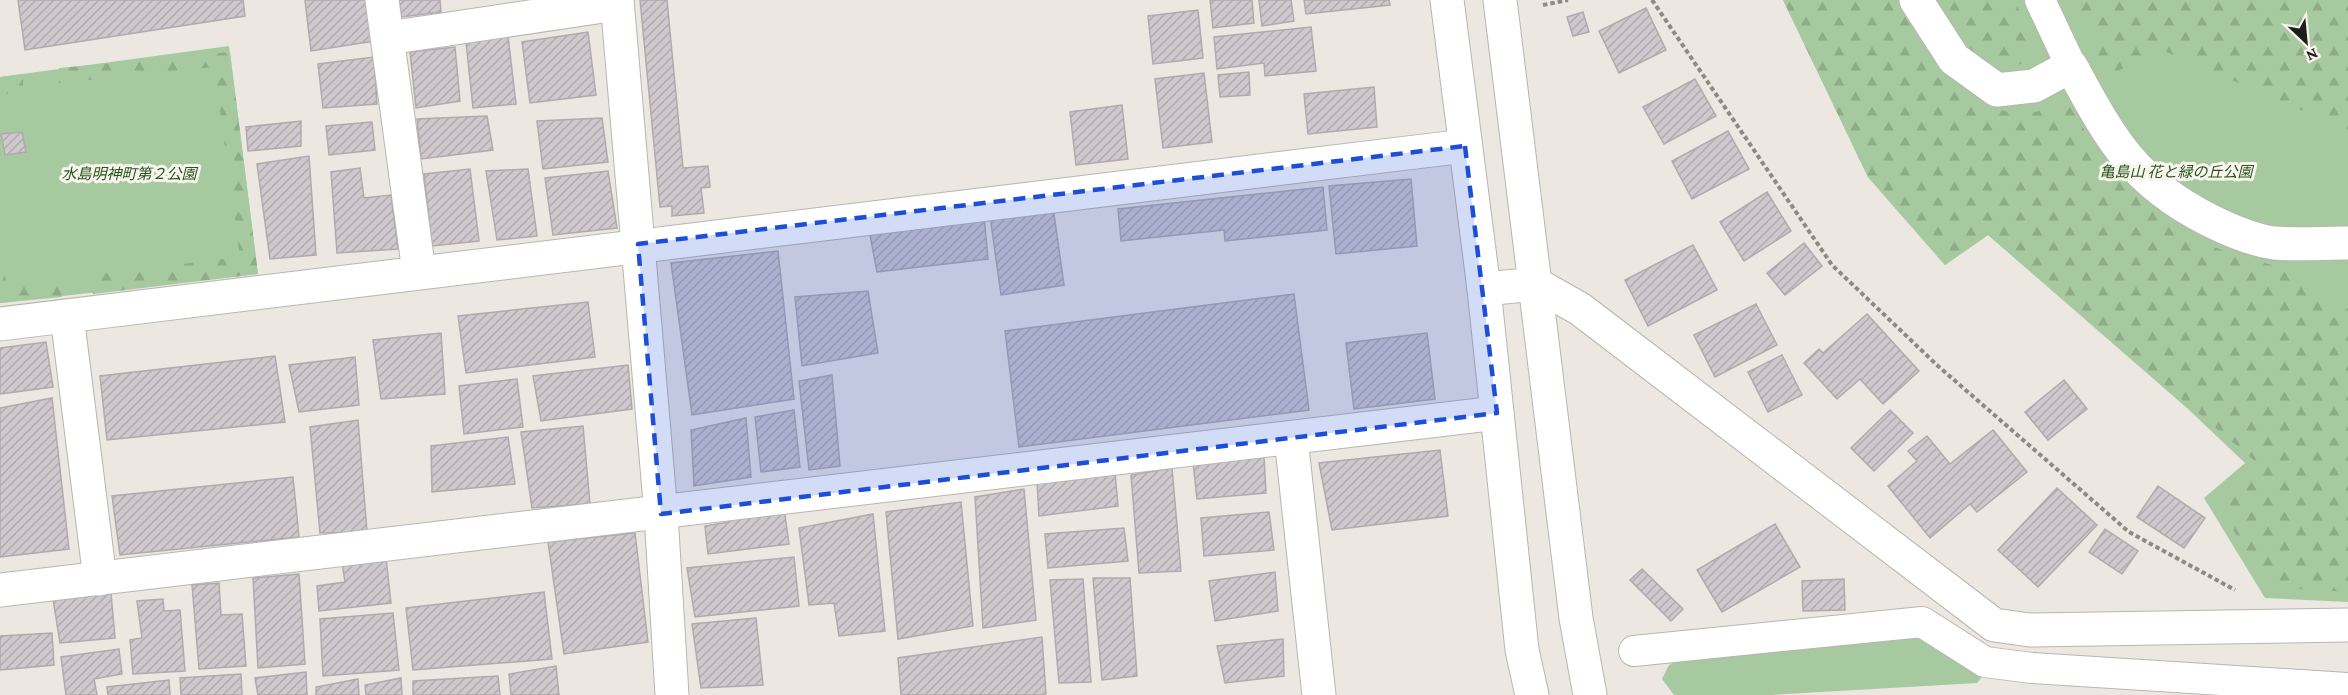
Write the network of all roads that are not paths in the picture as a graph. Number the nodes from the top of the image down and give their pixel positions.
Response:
1 (382, 0) edge
2 (1447, 0) edge
3 (1500, 0) edge
4 (1916, 0) edge
5 (2040, 0) edge
6 (617, 2) edge
7 (388, 38) junction
8 (2071, 66) junction
9 (1465, 147) junction
10 (2348, 243) edge
11 (638, 244) junction
12 (419, 272) junction
13 (1536, 284) junction
14 (1484, 289) junction
15 (67, 316) junction
16 (0, 324) edge
17 (1497, 413) junction
18 (1291, 438) junction
19 (661, 514) junction
20 (100, 579) junction
21 (0, 591) edge
22 (2348, 625) edge
23 (1634, 651) dead end
24 (2348, 688) edge
25 (672, 695) edge
26 (1319, 695) edge
27 (1532, 695) edge
28 (1590, 695) edge

1 - 7 street
2 - 9 street
3 - 13 street
4 - 8 street
5 - 8 street
6 - 7 street
6 - 11 street
7 - 12 street
8 - 10 street
9 - 11 street
9 - 14 street
11 - 12 street
11 - 19 street
12 - 15 street
13 - 14 street
13 - 22 street
13 - 28 street
14 - 17 street
15 - 16 street
15 - 20 street
17 - 18 street
17 - 27 street
18 - 19 street
18 - 26 street
19 - 20 street
19 - 25 street
20 - 21 street
23 - 24 street

